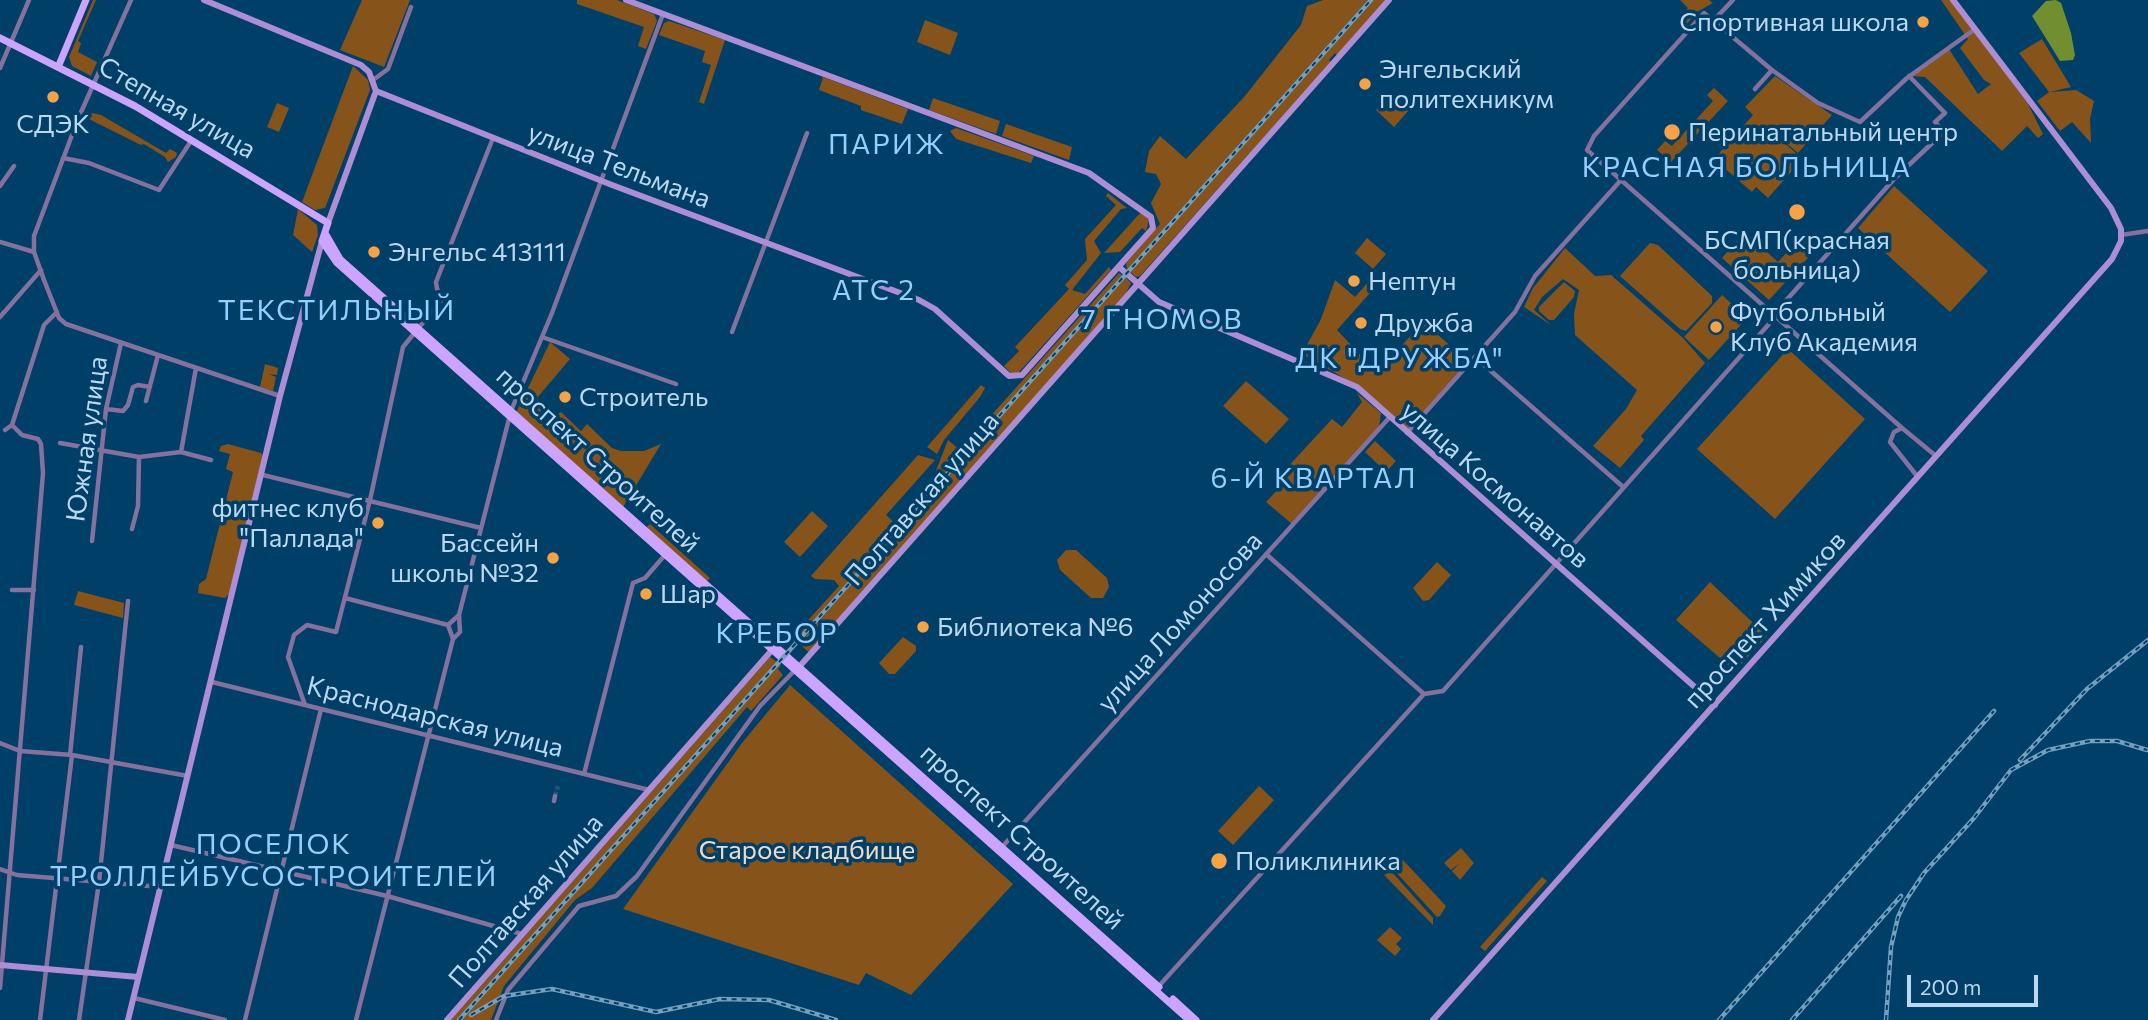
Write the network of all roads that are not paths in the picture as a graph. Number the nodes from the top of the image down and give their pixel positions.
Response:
1 (29, 0) edge
2 (86, 0) edge
3 (131, 0) edge
4 (204, 0) edge
5 (626, 0) edge
6 (633, 0) edge
7 (1389, 0) edge
8 (1733, 0) edge
9 (1953, 0) edge
10 (642, 6) junction
11 (411, 7) dead end
12 (663, 14) junction
13 (1714, 20) junction
14 (1975, 29) junction
15 (0, 38) edge
16 (12, 42) junction
17 (59, 65) junction
18 (0, 68) edge
19 (1772, 70) junction
20 (1909, 76) junction
21 (373, 80) junction
22 (93, 84) junction
23 (1755, 89) dead end
24 (376, 91) junction
25 (807, 133) dead end
26 (493, 137) junction
27 (193, 139) junction
28 (63, 158) junction
29 (14, 166) dead end
30 (602, 180) junction
31 (1621, 180) junction
32 (0, 186) edge
33 (328, 223) junction
34 (2148, 231) edge
35 (323, 237) junction
36 (2121, 238) junction
37 (0, 242) edge
38 (764, 243) junction
39 (34, 252) junction
40 (1119, 267) junction
41 (41, 270) junction
42 (1137, 283) junction
43 (57, 312) junction
44 (1776, 314) junction
45 (0, 317) edge
46 (416, 330) junction
47 (732, 332) dead end
48 (542, 337) junction
49 (121, 343) junction
50 (158, 355) junction
51 (1475, 358) junction
52 (197, 368) junction
53 (676, 384) dead end
54 (150, 387) junction
55 (280, 396) junction
56 (146, 401) dead end
57 (106, 409) junction
58 (510, 414) junction
59 (1389, 418) junction
60 (12, 425) junction
61 (1902, 428) junction
62 (5, 430) dead end
63 (1406, 434) junction
64 (60, 443) dead end
65 (100, 452) junction
66 (181, 452) junction
67 (1936, 456) junction
68 (139, 457) junction
69 (211, 460) dead end
70 (262, 475) junction
71 (1917, 477) junction
72 (1622, 486) junction
73 (370, 500) junction
74 (481, 528) junction
75 (132, 530) dead end
76 (92, 541) dead end
77 (1266, 554) junction
78 (665, 555) junction
79 (1555, 563) junction
80 (12, 590) dead end
81 (34, 590) junction
82 (345, 598) junction
83 (128, 601) dead end
84 (459, 615) junction
85 (448, 625) junction
86 (453, 639) junction
87 (81, 648) dead end
88 (774, 648) junction
89 (797, 668) junction
90 (212, 682) junction
91 (1424, 694) junction
92 (305, 705) junction
93 (1715, 705) junction
94 (321, 709) junction
95 (429, 735) junction
96 (0, 743) edge
97 (20, 751) junction
98 (71, 755) junction
99 (110, 763) junction
100 (584, 774) junction
101 (188, 776) junction
102 (649, 790) junction
103 (171, 845) junction
104 (1001, 849) junction
105 (0, 869) edge
106 (281, 871) junction
107 (11, 872) junction
108 (58, 877) junction
109 (99, 882) junction
110 (161, 887) junction
111 (387, 896) junction
112 (522, 934) junction
113 (1, 965) edge
114 (45, 968) junction
115 (85, 973) junction
116 (138, 977) junction
117 (0, 988) edge
118 (1157, 988) junction
119 (133, 998) junction
120 (40, 1020) edge
121 (79, 1020) edge
122 (128, 1020) edge
123 (225, 1020) edge
124 (245, 1020) edge
125 (356, 1020) edge
126 (447, 1020) edge
127 (496, 1020) edge
128 (1189, 1020) edge
129 (1196, 1020) edge
130 (1433, 1020) edge

1 - 16 street
2 - 17 main road
3 - 22 street
4 - 21 street
5 - 10 street
6 - 10 street
7 - 42 street, Полтавская улица
8 - 13 street
9 - 14 street
10 - 12 street
11 - 21 street
12 - 30 street
12 - 40 street
13 - 19 street
13 - 31 street
14 - 20 street
14 - 36 street
15 - 16 main road, Степная улица
16 - 17 main road, Степная улица
16 - 18 street
17 - 22 main road, Степная улица
19 - 20 street
19 - 23 street
20 - 44 street
21 - 24 street
22 - 27 main road, Степная улица
22 - 28 street
24 - 26 street, улица Тельмана
24 - 33 street
25 - 38 street
26 - 30 street, улица Тельмана
26 - 46 street
27 - 28 street
27 - 33 main road, Степная улица
28 - 39 street
29 - 32 street
30 - 38 street, улица Тельмана
30 - 48 street
31 - 44 street
31 - 51 street
33 - 35 main road
34 - 36 street
35 - 46 main road, проспект Строителей
35 - 55 street
36 - 67 street, проспект Химиков
37 - 39 street
38 - 40 street, улица Тельмана
38 - 47 street
39 - 41 street
40 - 42 street, улица Космонавтов
41 - 43 street
41 - 45 street
42 - 59 street, улица Космонавтов
42 - 89 street, Полтавская улица
43 - 49 street
43 - 60 street
44 - 61 street
44 - 72 street
46 - 58 main road, проспект Строителей
46 - 73 street
48 - 53 street
48 - 58 street
49 - 50 street
49 - 57 street, Южная улица
50 - 52 street
50 - 54 street
51 - 63 street
51 - 72 street
52 - 55 street
52 - 66 street
54 - 56 street
54 - 57 street
55 - 70 street
57 - 65 street, Южная улица
58 - 74 street
58 - 78 main road, проспект Строителей
58 - 88 main road, проспект Строителей
59 - 63 street, улица Космонавтов
59 - 77 street, улица Ломоносова
60 - 62 street
60 - 81 street
61 - 67 street
61 - 71 street
63 - 79 street, улица Космонавтов
64 - 65 street
65 - 68 street
65 - 76 street, Южная улица
66 - 68 street
66 - 69 street
67 - 71 street, проспект Химиков
68 - 75 street
70 - 73 street
70 - 90 street
71 - 93 street, проспект Химиков
72 - 79 street
73 - 74 street
73 - 82 street
74 - 84 street
77 - 91 street
77 - 104 street, улица Ломоносова
78 - 88 main road, проспект Строителей
78 - 100 street
79 - 91 street
79 - 93 street, улица Космонавтов
80 - 81 street
81 - 97 street
82 - 85 street
82 - 92 street
83 - 99 street
84 - 85 street
84 - 86 street
85 - 86 street
86 - 95 street
87 - 98 street
88 - 89 main road, проспект Строителей
88 - 102 street, Полтавская улица
89 - 104 main road, проспект Строителей
89 - 127 street, Полтавская улица
90 - 92 street, Краснодарская улица
90 - 101 street
91 - 118 street
92 - 94 street, Краснодарская улица
93 - 130 street, проспект Химиков
94 - 95 street, Краснодарская улица
94 - 106 street
95 - 100 street, Краснодарская улица
95 - 111 street
96 - 97 street
97 - 98 street
97 - 107 street
98 - 99 street
98 - 108 street
99 - 101 street
99 - 109 street
100 - 102 street, Краснодарская улица
101 - 103 street
102 - 112 street, Полтавская улица
103 - 106 street
103 - 110 street
104 - 118 main road, проспект Строителей
105 - 107 street
106 - 111 street
106 - 124 street
107 - 108 street
107 - 113 street
108 - 109 street
108 - 114 street
109 - 110 street
109 - 115 street
110 - 116 street
111 - 112 street
111 - 125 street
112 - 126 street, Полтавская улица
113 - 114 street
113 - 117 street
114 - 115 street
114 - 120 street
115 - 116 street
115 - 121 street
116 - 119 street
118 - 128 main road, проспект Строителей
118 - 129 main road, проспект Строителей
119 - 122 street
119 - 123 street

